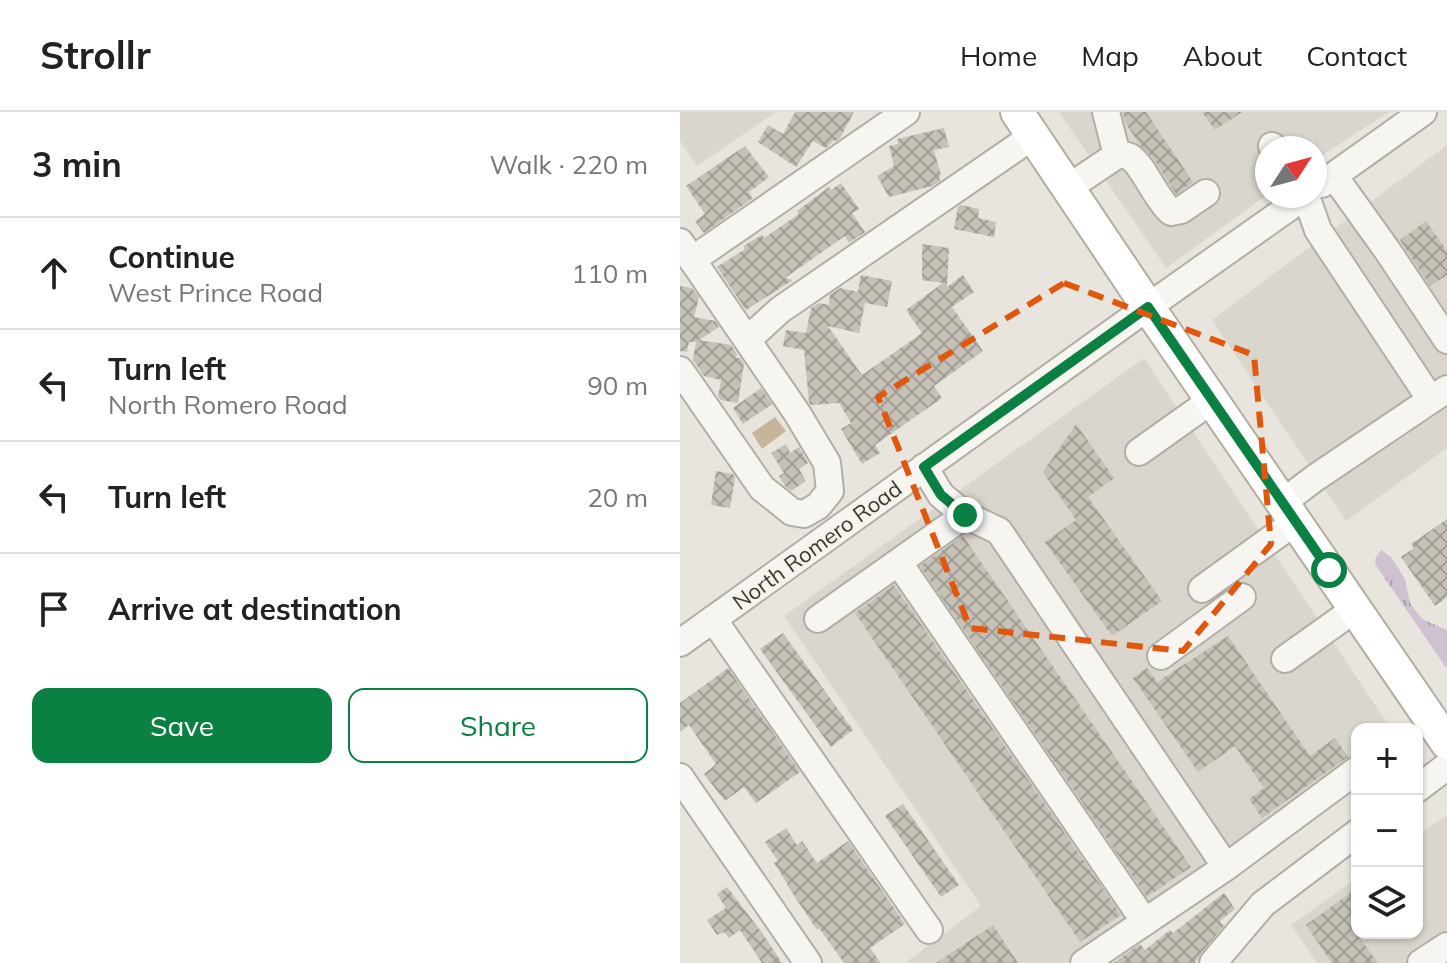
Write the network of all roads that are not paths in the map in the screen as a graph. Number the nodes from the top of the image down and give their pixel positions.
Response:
1 (906, 112) edge
2 (1106, 112) edge
3 (1423, 112) edge
4 (1025, 124) edge
5 (1117, 155) junction
6 (1327, 180) edge
7 (1327, 185) edge
8 (1068, 188) junction
9 (1206, 193) dead end
10 (1289, 208) edge
11 (1310, 208) edge
12 (686, 251) edge
13 (1148, 307) junction
14 (747, 340) junction
15 (1447, 340) edge
16 (680, 370) edge
17 (1439, 395) edge
18 (1212, 400) junction
19 (1139, 452) dead end
20 (924, 467) junction
21 (818, 506) junction
22 (1289, 512) junction
23 (965, 515) junction
24 (837, 530) junction
25 (899, 563) junction
26 (1202, 589) dead end
27 (1242, 597) dead end
28 (1355, 609) junction
29 (713, 619) junction
30 (818, 619) dead end
31 (680, 643) edge
32 (1161, 656) dead end
33 (1285, 659) dead end
34 (1420, 723) edge
35 (1423, 725) edge
36 (1447, 743) edge
37 (1447, 766) edge
38 (1351, 774) edge
39 (680, 777) edge
40 (1423, 784) edge
41 (1351, 838) edge
42 (1226, 867) junction
43 (1145, 922) junction
44 (929, 930) dead end
45 (1447, 946) edge
46 (808, 963) edge
47 (1084, 963) edge
48 (1213, 963) edge
49 (1421, 963) edge

1 - 12 street
2 - 5 street
3 - 6 street
4 - 8 main road
4 - 14 street
5 - 8 street
5 - 9 street
7 - 15 street
8 - 13 main road
10 - 13 street, North Romero Road
11 - 17 street
12 - 14 street
13 - 18 main road
13 - 20 street, North Romero Road
14 - 21 street
16 - 21 street
17 - 22 street
18 - 19 street
18 - 22 main road
20 - 23 street
20 - 24 street, North Romero Road
21 - 24 street
22 - 26 street
22 - 28 main road
23 - 25 street
23 - 42 street
24 - 29 street, North Romero Road
25 - 30 street
25 - 43 street
27 - 32 street
28 - 33 street
28 - 34 main road
29 - 31 street, North Romero Road
29 - 44 street
35 - 36 main road
37 - 40 street
38 - 42 street
39 - 46 street
41 - 48 street
42 - 43 street
43 - 47 street
45 - 49 street

